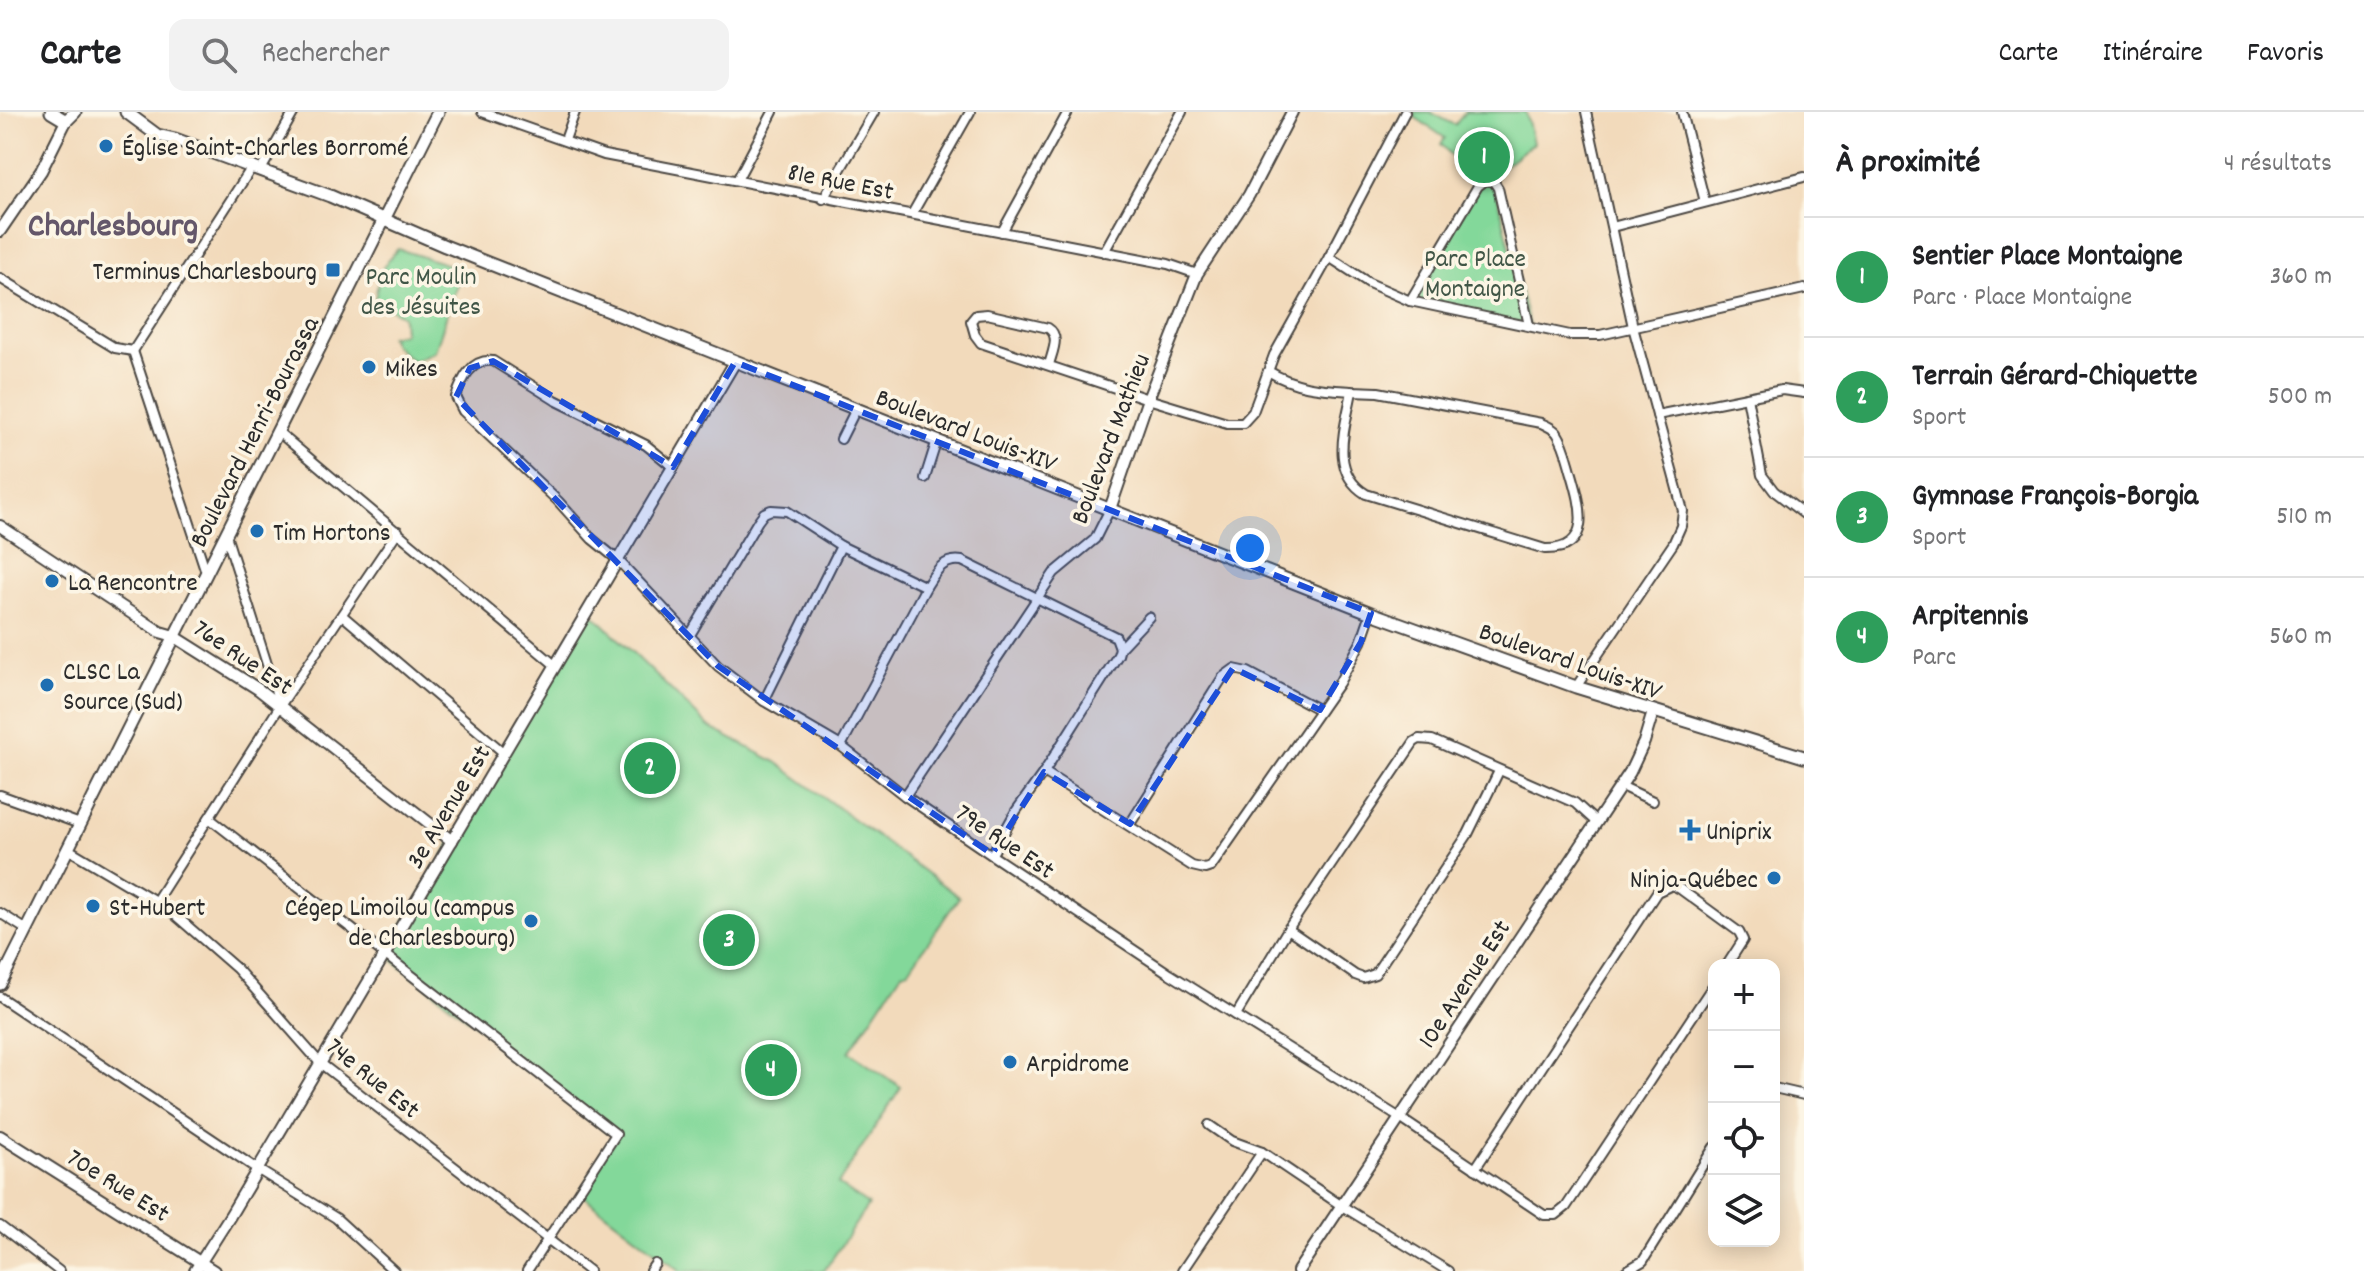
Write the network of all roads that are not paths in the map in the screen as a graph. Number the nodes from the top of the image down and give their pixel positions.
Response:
1 (51, 112) edge
2 (126, 112) edge
3 (294, 112) edge
4 (438, 112) edge
5 (482, 112) edge
6 (575, 112) edge
7 (773, 112) edge
8 (874, 112) edge
9 (970, 112) edge
10 (1068, 112) edge
11 (1182, 112) edge
12 (1292, 112) edge
13 (1405, 112) edge
14 (1586, 112) edge
15 (1682, 112) edge
16 (70, 116) edge
17 (565, 140) junction
18 (257, 168) junction
19 (1804, 177) edge
20 (737, 180) junction
21 (823, 199) junction
22 (1705, 202) junction
23 (912, 214) junction
24 (383, 221) junction
25 (1612, 227) junction
26 (0, 231) edge
27 (1002, 232) junction
28 (1104, 252) junction
29 (1329, 257) junction
30 (1197, 274) junction
31 (0, 278) edge
32 (1804, 289) edge
33 (1410, 301) junction
34 (1529, 325) junction
35 (1633, 327) junction
36 (133, 351) junction
37 (735, 362) junction
38 (1049, 365) junction
39 (1268, 371) junction
40 (1352, 391) junction
41 (1804, 393) edge
42 (1747, 397) junction
43 (1148, 399) junction
44 (856, 409) junction
45 (1657, 415) junction
46 (277, 431) junction
47 (841, 439) dead end
48 (937, 440) junction
49 (673, 467) junction
50 (925, 478) dead end
51 (1110, 509) junction
52 (1804, 514) edge
53 (0, 526) edge
54 (398, 531) junction
55 (225, 534) junction
56 (841, 546) junction
57 (618, 560) junction
58 (206, 572) junction
59 (926, 587) junction
60 (1038, 597) junction
61 (1371, 613) junction
62 (342, 615) junction
63 (1149, 617) dead end
64 (690, 635) junction
65 (174, 636) junction
66 (1120, 648) junction
67 (556, 666) junction
68 (1576, 687) junction
69 (764, 701) junction
70 (280, 706) junction
71 (1320, 710) junction
72 (1653, 712) junction
73 (841, 746) junction
74 (504, 753) junction
75 (1804, 757) edge
76 (1499, 771) junction
77 (1044, 772) junction
78 (1621, 786) junction
79 (0, 795) edge
80 (905, 796) junction
81 (1653, 801) dead end
82 (209, 818) junction
83 (1596, 822) junction
84 (80, 824) junction
85 (1130, 824) junction
86 (452, 841) junction
87 (68, 849) junction
88 (992, 854) junction
89 (156, 901) junction
90 (0, 913) edge
91 (1288, 929) junction
92 (27, 930) junction
93 (385, 954) junction
94 (1731, 959) edge
95 (0, 984) edge
96 (1708, 993) edge
97 (0, 997) edge
98 (1236, 1015) junction
99 (320, 1063) junction
100 (1780, 1089) edge
101 (1804, 1095) edge
102 (1400, 1118) junction
103 (1209, 1125) dead end
104 (0, 1136) edge
105 (1262, 1152) junction
106 (1708, 1157) edge
107 (257, 1169) junction
108 (1475, 1169) junction
109 (1342, 1206) junction
110 (0, 1226) edge
111 (549, 1240) junction
112 (198, 1266) edge
113 (59, 1271) edge
114 (214, 1271) edge
115 (394, 1271) edge
116 (527, 1271) edge
117 (589, 1271) edge
118 (1182, 1271) edge
119 (1298, 1271) edge
120 (1448, 1271) edge
121 (1626, 1271) edge

1 - 16 main road
2 - 18 main road, Boulevard Louis-XIV
3 - 18 street
4 - 24 main road, Boulevard Henri-Bourassa
5 - 17 street, 81e Rue Est
6 - 17 street
7 - 20 street
8 - 21 street
9 - 23 street
10 - 27 street
11 - 28 street
12 - 30 street, Boulevard Mathieu
13 - 29 street
14 - 25 street
15 - 22 street
16 - 26 street
17 - 20 street, 81e Rue Est
18 - 24 main road, Boulevard Louis-XIV
18 - 36 street
19 - 22 street
20 - 21 street, 81e Rue Est
21 - 23 street, 81e Rue Est
22 - 25 street
23 - 27 street, 81e Rue Est
24 - 37 main road, Boulevard Louis-XIV
24 - 46 main road, Boulevard Henri-Bourassa
25 - 35 street
27 - 28 street, 81e Rue Est
28 - 30 street, 81e Rue Est
29 - 33 street
29 - 39 street
30 - 43 street, Boulevard Mathieu
31 - 36 street
32 - 35 street
33 - 34 street
33 - 34 street
34 - 35 street
35 - 45 street
36 - 58 street
37 - 44 main road, Boulevard Louis-XIV
37 - 49 street, 3e Avenue Est
38 - 38 street
38 - 43 street
39 - 40 street
39 - 43 street
40 - 40 street
41 - 42 street
42 - 45 street
42 - 52 street
43 - 51 street, Boulevard Mathieu
44 - 47 street
44 - 48 main road, Boulevard Louis-XIV
45 - 68 street
46 - 54 street
46 - 55 main road, Boulevard Henri-Bourassa
48 - 50 street
48 - 51 main road, Boulevard Louis-XIV
49 - 57 street, 3e Avenue Est
49 - 57 street, 79e Rue Est
51 - 60 street, Boulevard Mathieu
51 - 61 main road, Boulevard Louis-XIV
53 - 65 street, 76e Rue Est
54 - 62 street
54 - 67 street
55 - 58 main road, Boulevard Henri-Bourassa
55 - 70 street
56 - 59 street
56 - 64 street
56 - 69 street
57 - 64 street, 79e Rue Est
57 - 67 street, 3e Avenue Est
58 - 65 main road, Boulevard Henri-Bourassa
59 - 60 street
59 - 73 street
60 - 66 street
60 - 80 street, Boulevard Mathieu
61 - 68 main road, Boulevard Louis-XIV
61 - 71 street
62 - 70 street
62 - 74 street
63 - 66 street
64 - 69 street, 79e Rue Est
65 - 70 street, 76e Rue Est
65 - 84 main road, Boulevard Henri-Bourassa
66 - 77 street
67 - 74 street, 3e Avenue Est
68 - 72 main road, Boulevard Louis-XIV
69 - 73 street, 79e Rue Est
70 - 82 street
70 - 86 street, 76e Rue Est
71 - 85 street
71 - 85 street
72 - 75 main road, Boulevard Louis-XIV
72 - 78 street, 10e Avenue Est
73 - 80 street, 79e Rue Est
74 - 86 street, 3e Avenue Est
76 - 83 street
76 - 91 street
76 - 91 street
77 - 85 street
77 - 88 street
78 - 81 street
78 - 83 street, 10e Avenue Est
79 - 84 street
80 - 88 street, 79e Rue Est
82 - 89 street
82 - 93 street
83 - 102 street, 10e Avenue Est
84 - 87 main road, Boulevard Henri-Bourassa
86 - 93 street, 3e Avenue Est
87 - 89 street, 74e Rue Est
87 - 92 main road, Boulevard Henri-Bourassa
88 - 98 street, 79e Rue Est
89 - 99 street, 74e Rue Est
90 - 92 street
91 - 98 street
92 - 95 main road, Boulevard Henri-Bourassa
93 - 99 street, 3e Avenue Est
93 - 111 street
94 - 108 street
96 - 108 street, 79e Rue Est
97 - 107 street
98 - 102 street, 79e Rue Est
99 - 107 street, 3e Avenue Est
99 - 111 street, 74e Rue Est
100 - 101 street
102 - 108 street, 79e Rue Est
102 - 109 street, 10e Avenue Est
103 - 105 street
104 - 112 street, 70e Rue Est
105 - 109 street
105 - 118 street
106 - 121 street
107 - 112 street, 3e Avenue Est
107 - 115 street
109 - 119 street, 10e Avenue Est
109 - 120 street
110 - 113 street
111 - 116 street
111 - 117 street, 74e Rue Est
112 - 114 street, 70e Rue Est

